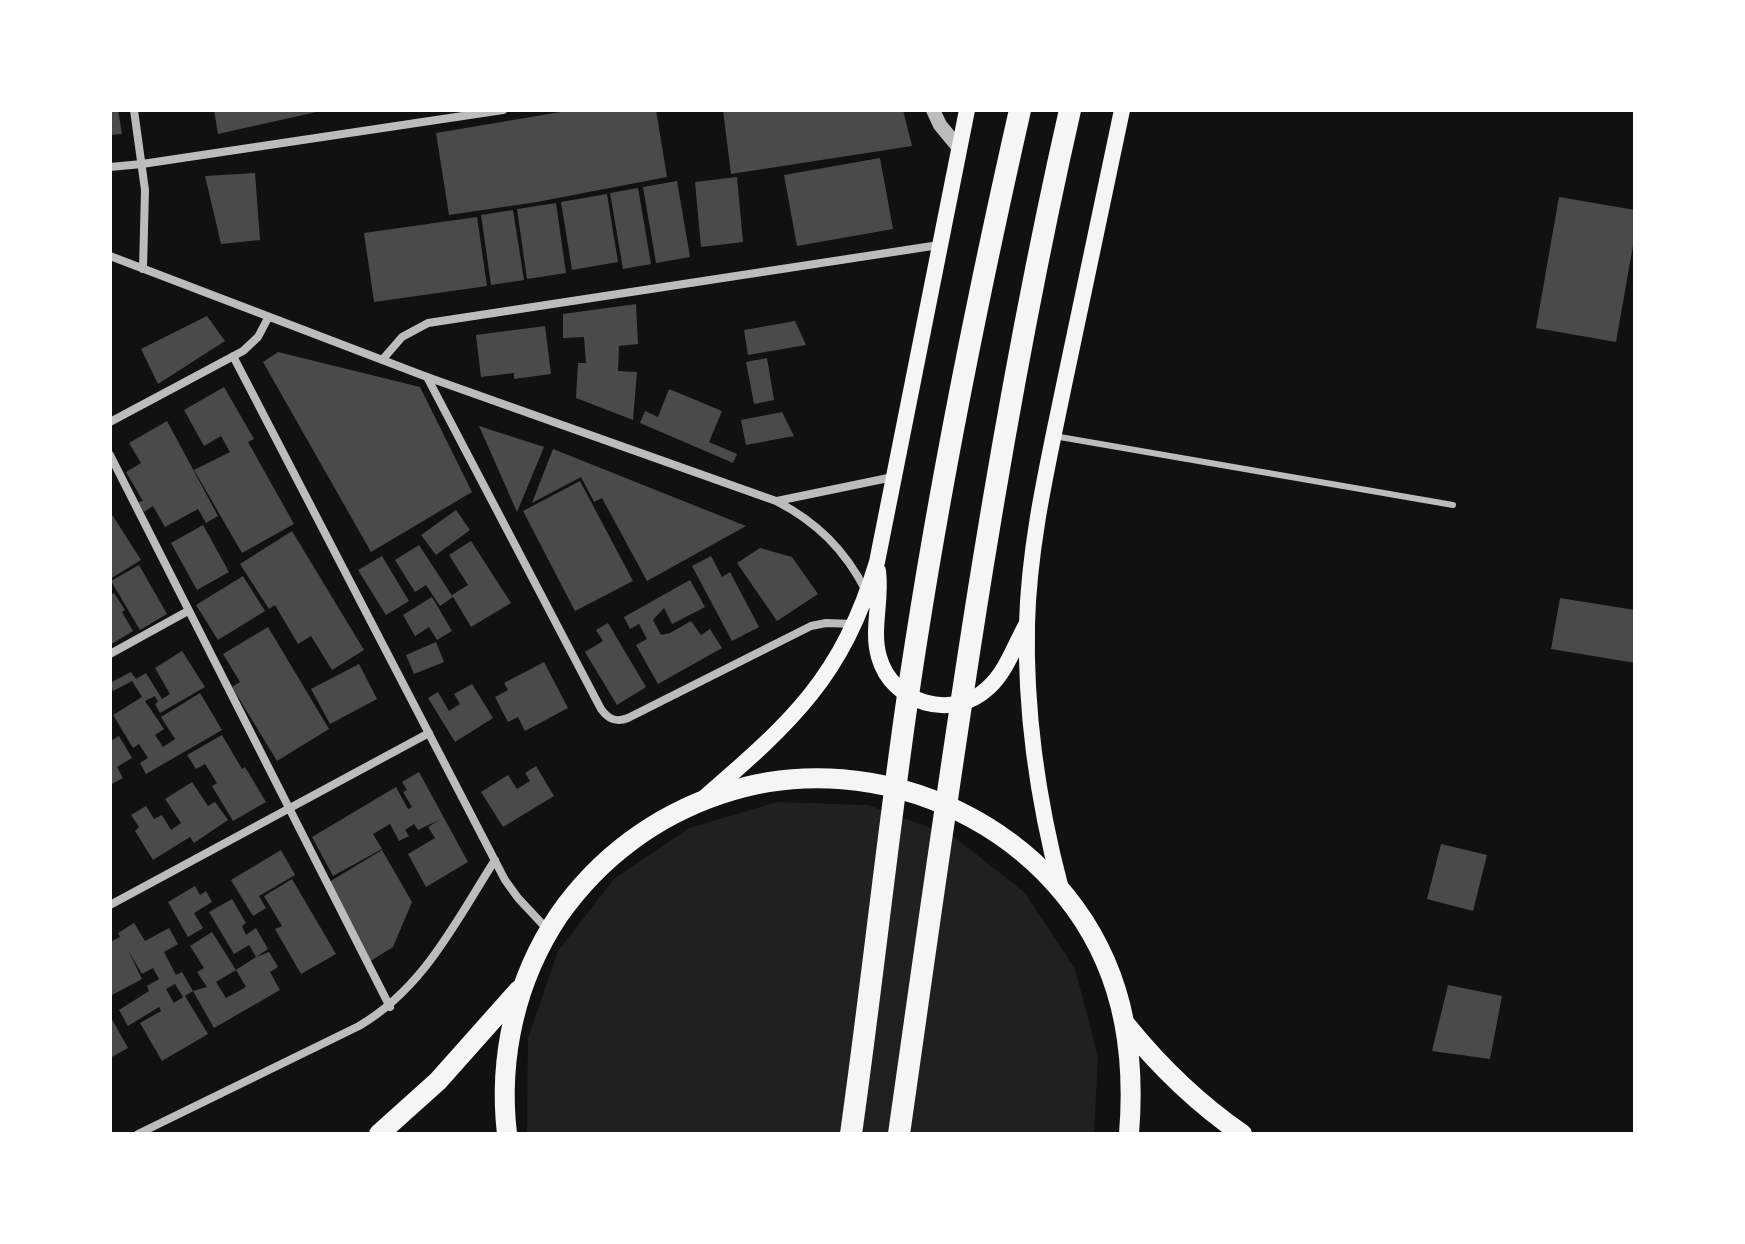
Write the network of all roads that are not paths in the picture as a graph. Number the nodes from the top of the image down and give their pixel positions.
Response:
1 (134, 110) edge
2 (503, 110) edge
3 (933, 110) edge
4 (967, 110) edge
5 (1020, 110) edge
6 (1070, 110) edge
7 (1122, 110) edge
8 (959, 148) junction
9 (142, 164) junction
10 (110, 167) edge
11 (939, 245) junction
12 (110, 256) edge
13 (143, 269) junction
14 (268, 318) junction
15 (233, 356) junction
16 (383, 359) junction
17 (427, 377) junction
18 (110, 422) edge
19 (1054, 436) junction
20 (110, 455) edge
21 (893, 476) junction
22 (776, 501) junction
23 (1453, 505) dead end
24 (877, 562) junction
25 (867, 594) junction
26 (188, 611) junction
27 (1027, 623) junction
28 (855, 624) junction
29 (110, 654) edge
30 (429, 733) junction
31 (702, 800) junction
32 (289, 808) junction
33 (495, 860) junction
34 (1061, 891) junction
35 (110, 905) edge
36 (549, 931) junction
37 (524, 984) junction
38 (390, 1007) junction
39 (1125, 1024) junction
40 (138, 1134) edge
41 (379, 1134) edge
42 (507, 1134) edge
43 (851, 1134) edge
44 (899, 1134) edge
45 (1129, 1134) edge
46 (1242, 1134) edge

1 - 9 street
2 - 9 street
3 - 8 street
4 - 8 main road
5 - 43 highway
6 - 44 highway
7 - 19 main road
8 - 11 main road
9 - 10 street
9 - 13 street
11 - 16 street
11 - 21 main road
12 - 13 street
13 - 14 street
14 - 15 street
14 - 16 street
15 - 18 street
15 - 30 street
16 - 17 street
17 - 22 street
17 - 28 street
19 - 23 lane
19 - 27 main road
20 - 26 street
21 - 22 street
21 - 24 main road
22 - 25 street
24 - 25 main road
24 - 27 main road
25 - 28 main road
26 - 29 street
26 - 32 street
27 - 34 main road
28 - 31 main road
30 - 32 street
30 - 33 street
31 - 34 main road
31 - 36 main road
32 - 35 street
32 - 38 street
33 - 36 street
33 - 38 street
34 - 39 main road
36 - 37 main road
37 - 41 main road
37 - 42 main road
38 - 40 street
39 - 45 main road
39 - 46 main road

